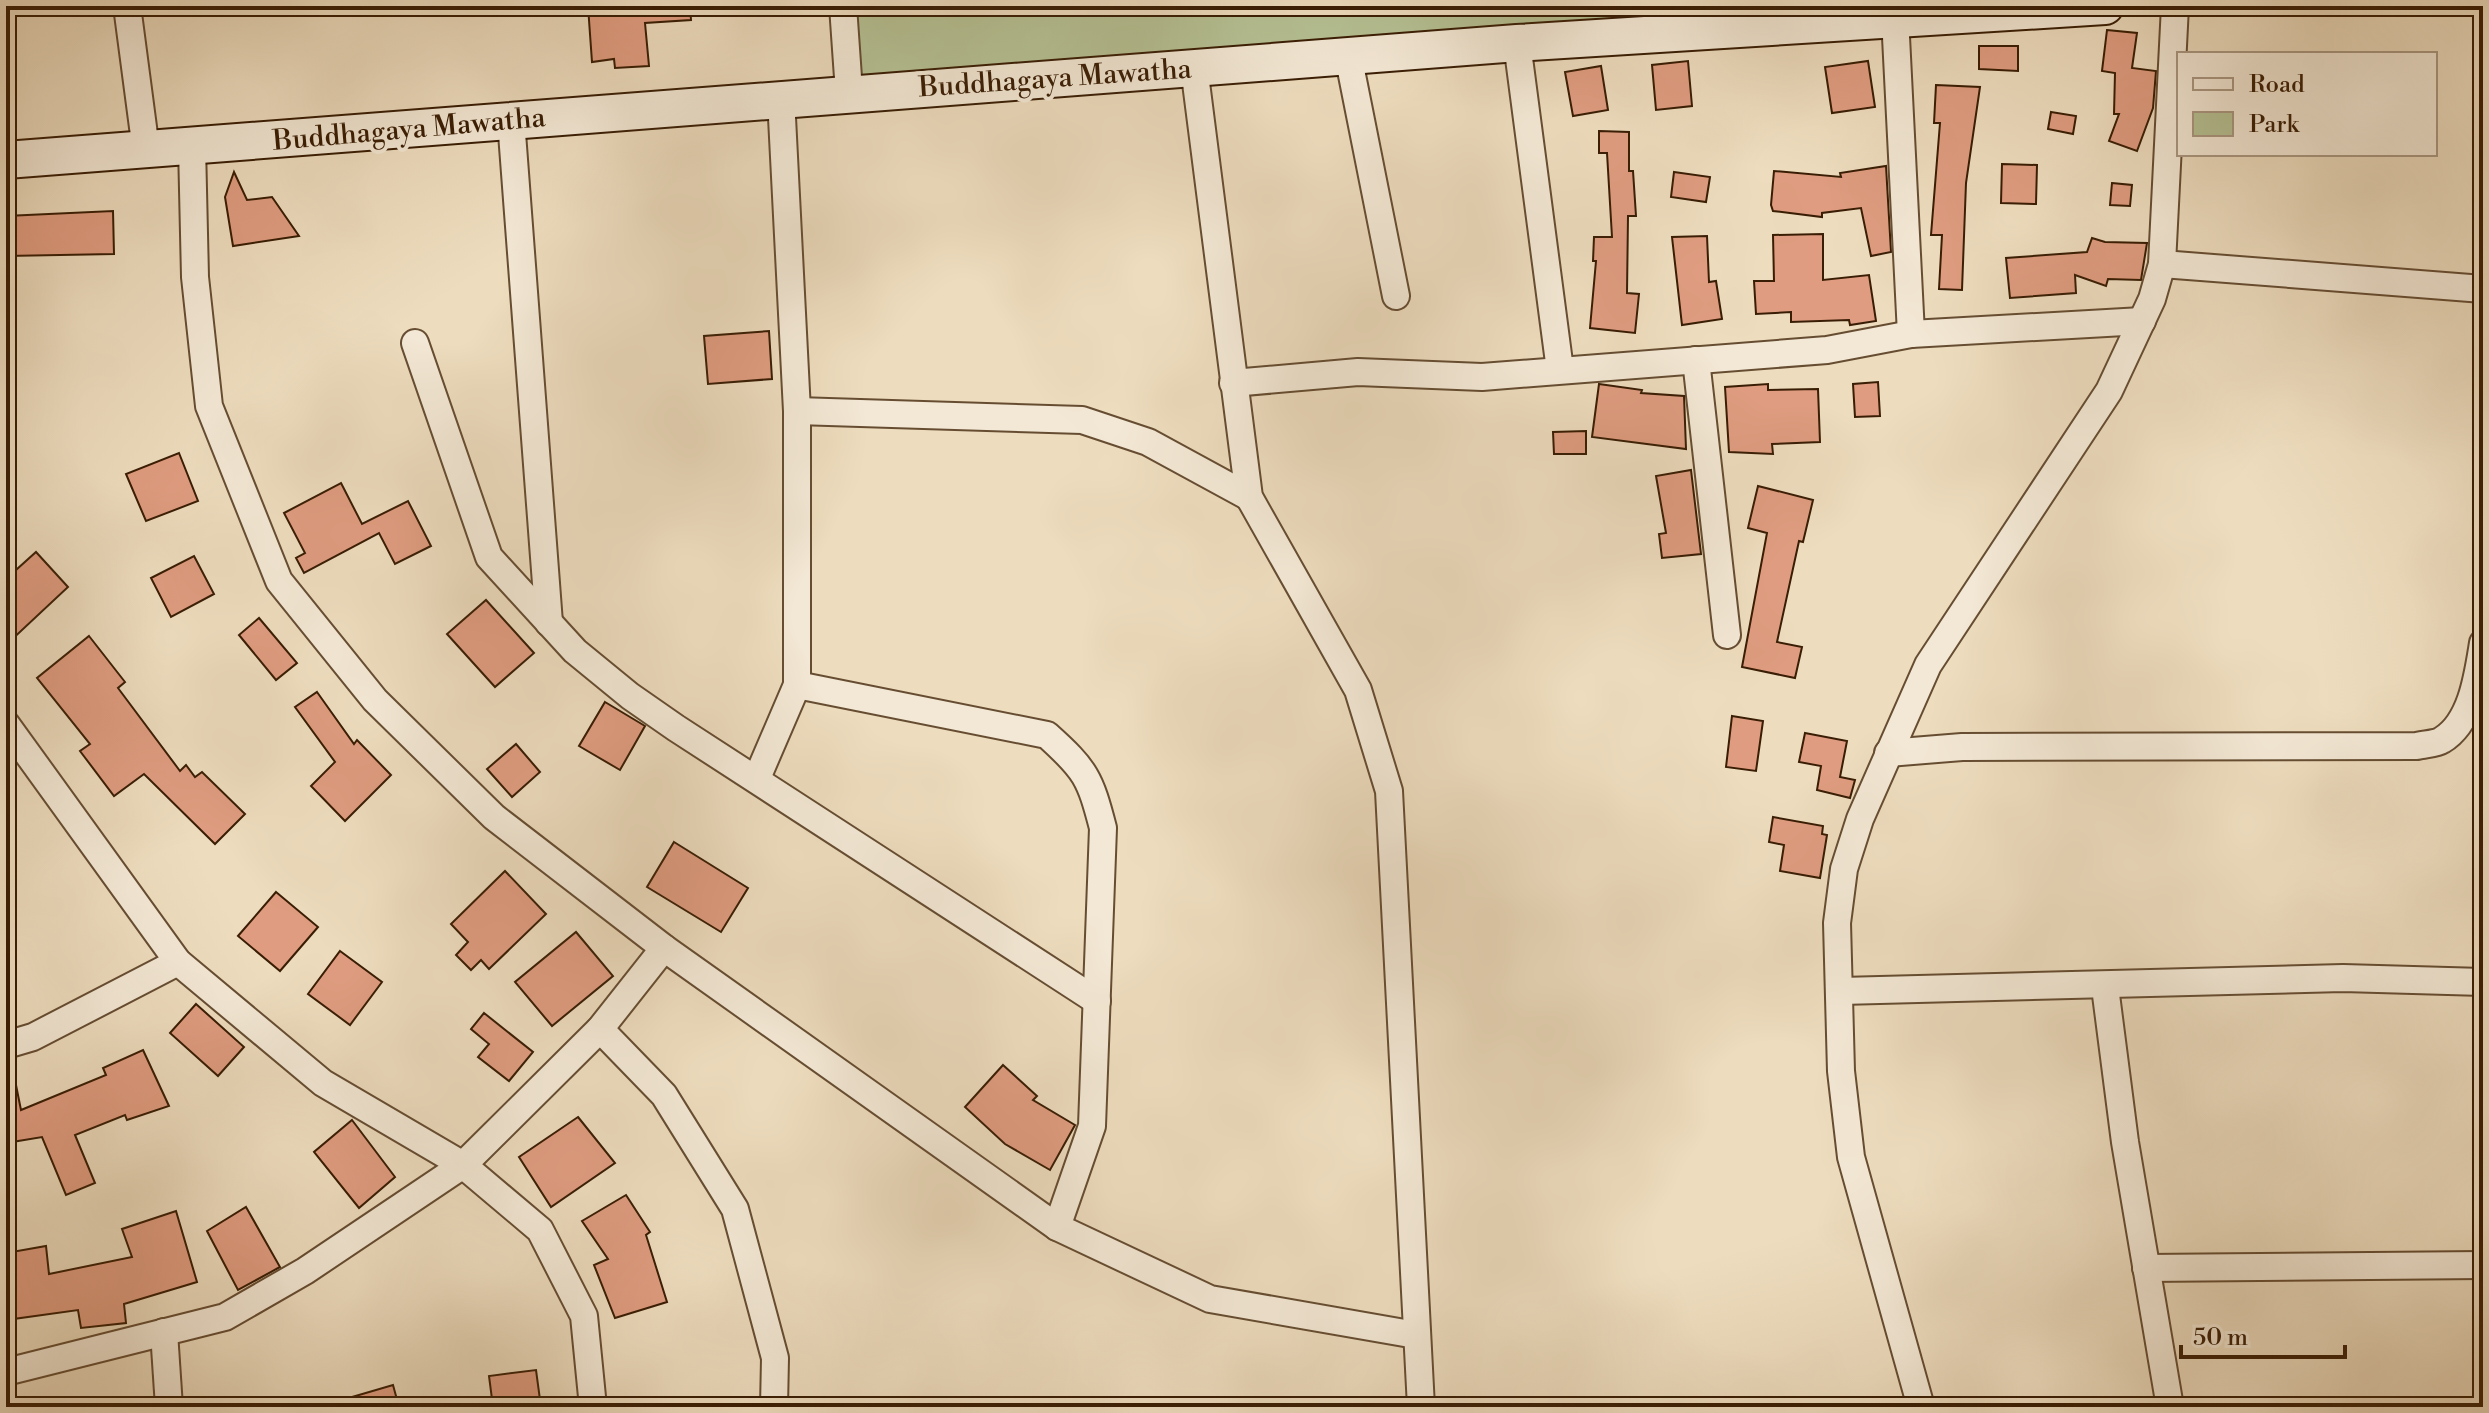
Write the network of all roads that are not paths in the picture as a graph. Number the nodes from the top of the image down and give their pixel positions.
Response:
1 (127, 6) edge
2 (843, 6) edge
3 (2105, 6) edge
4 (2175, 6) edge
5 (1895, 17) junction
6 (1517, 43) junction
7 (1348, 55) junction
8 (1194, 67) junction
9 (849, 92) junction
10 (781, 98) junction
11 (511, 120) junction
12 (192, 146) junction
13 (146, 150) junction
14 (6, 160) edge
15 (2162, 264) junction
16 (2483, 289) edge
17 (1396, 296) dead end
18 (2142, 321) junction
19 (1911, 334) junction
20 (415, 343) dead end
21 (1696, 360) junction
22 (1560, 370) junction
23 (1233, 383) junction
24 (797, 411) junction
25 (1249, 497) junction
26 (549, 623) junction
27 (1727, 635) dead end
28 (2483, 643) edge
29 (797, 685) junction
30 (6, 724) edge
31 (1888, 753) junction
32 (757, 778) junction
33 (664, 948) junction
34 (178, 962) junction
35 (2483, 982) edge
36 (2105, 987) junction
37 (1841, 991) junction
38 (1097, 1001) junction
39 (600, 1029) junction
40 (6, 1045) edge
41 (463, 1165) junction
42 (1057, 1227) junction
43 (2483, 1265) edge
44 (2146, 1268) junction
45 (164, 1332) junction
46 (1416, 1335) junction
47 (6, 1372) edge
48 (169, 1407) edge
49 (593, 1407) edge
50 (774, 1407) edge
51 (1421, 1407) edge
52 (1921, 1407) edge
53 (2170, 1407) edge

1 - 13 street
2 - 9 street
3 - 5 main road, Buddhagaya Mawatha
4 - 15 street
5 - 6 main road, Buddhagaya Mawatha
5 - 19 street
6 - 7 main road, Buddhagaya Mawatha
6 - 22 street
7 - 8 main road, Buddhagaya Mawatha
7 - 17 street
8 - 9 main road, Buddhagaya Mawatha
8 - 23 street
9 - 10 main road, Buddhagaya Mawatha
10 - 11 main road, Buddhagaya Mawatha
10 - 24 street
11 - 12 main road, Buddhagaya Mawatha
11 - 26 street
12 - 13 main road, Buddhagaya Mawatha
12 - 33 street
13 - 14 main road, Buddhagaya Mawatha
15 - 16 street
15 - 18 street
18 - 19 street
18 - 31 street
19 - 21 street
20 - 26 street
21 - 22 street
21 - 27 street
22 - 23 street
23 - 25 street
24 - 25 street
24 - 29 street
25 - 46 street
26 - 32 street
28 - 31 street
29 - 32 street
29 - 38 street
30 - 34 street
31 - 37 street
32 - 38 street
33 - 39 street
33 - 42 street
34 - 40 street
34 - 41 street
35 - 36 street
36 - 37 street
36 - 44 street
37 - 52 street
38 - 42 street
39 - 41 street
39 - 50 street
41 - 45 street
41 - 49 street
42 - 46 street
43 - 44 street
44 - 53 street
45 - 47 street
45 - 48 street
46 - 51 street

